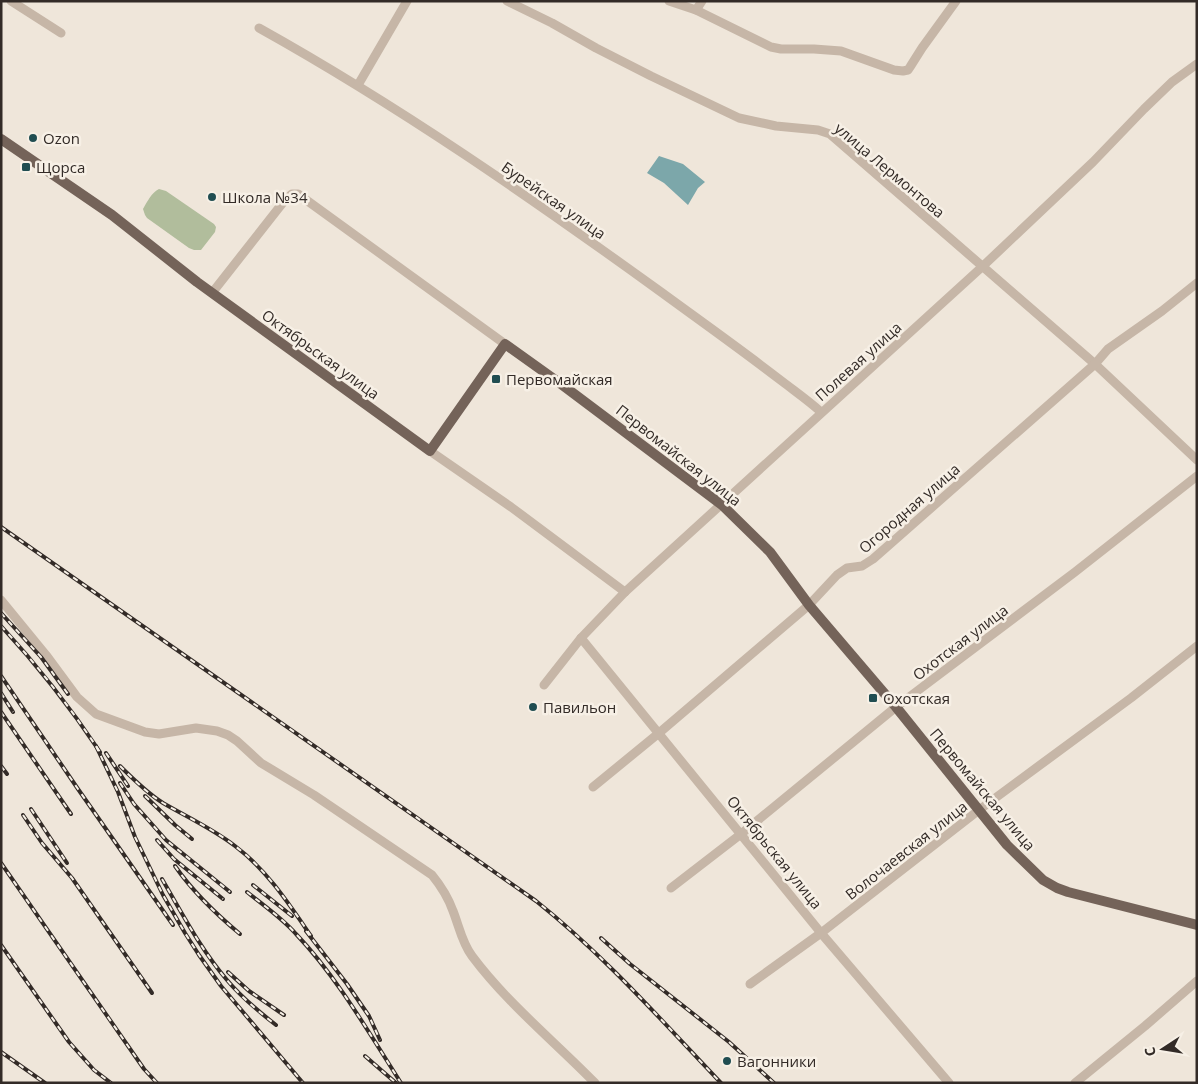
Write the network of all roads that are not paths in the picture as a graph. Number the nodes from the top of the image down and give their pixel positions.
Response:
1 (11, 1) edge
2 (407, 1) edge
3 (506, 1) edge
4 (669, 1) edge
5 (702, 1) edge
6 (956, 1) edge
7 (696, 10) junction
8 (259, 28) dead end
9 (61, 32) dead end
10 (1197, 64) edge
11 (358, 85) junction
12 (1, 139) edge
13 (983, 266) junction
14 (1197, 283) edge
15 (212, 293) junction
16 (505, 344) junction
17 (1095, 364) junction
18 (821, 412) junction
19 (430, 451) junction
20 (1197, 460) edge
21 (1197, 476) edge
22 (722, 505) junction
23 (626, 592) junction
24 (1, 600) edge
25 (809, 605) junction
26 (581, 638) junction
27 (1197, 646) edge
28 (544, 685) dead end
29 (896, 707) junction
30 (659, 733) junction
31 (593, 787) dead end
32 (979, 810) junction
33 (741, 834) junction
34 (671, 888) dead end
35 (1197, 925) edge
36 (821, 932) junction
37 (1197, 981) edge
38 (750, 984) dead end
39 (595, 1083) edge
40 (949, 1083) edge
41 (1075, 1083) edge

1 - 9 street
2 - 11 street
3 - 13 street, улица Лермонтова
4 - 7 street
5 - 7 street
6 - 7 street
8 - 11 street, Бурейская улица
10 - 13 street, Полевая улица
11 - 18 street, Бурейская улица
12 - 15 main road, Октябрьская улица
13 - 17 street, улица Лермонтова
13 - 18 street, Полевая улица
14 - 17 street, Огородная улица
15 - 16 street, Первомайская улица
15 - 19 main road, Октябрьская улица
16 - 19 main road
16 - 22 main road, Первомайская улица
17 - 20 street, улица Лермонтова
17 - 25 street, Огородная улица
18 - 22 street, Полевая улица
19 - 23 street, Октябрьская улица
21 - 29 street, Охотская улица
22 - 23 street, Полевая улица
22 - 25 main road, Первомайская улица
23 - 26 street, Полевая улица
24 - 39 street
25 - 29 main road, Первомайская улица
25 - 30 street, Огородная улица
26 - 28 street, Полевая улица
26 - 30 street, Октябрьская улица
27 - 32 street, Волочаевская улица
29 - 32 main road, Первомайская улица
29 - 33 street, Охотская улица
30 - 31 street, Огородная улица
30 - 33 street, Октябрьская улица
32 - 35 main road, Первомайская улица
32 - 36 street, Волочаевская улица
33 - 34 street, Охотская улица
33 - 36 street, Октябрьская улица
36 - 38 street, Волочаевская улица
36 - 40 street, Октябрьская улица
37 - 41 street

